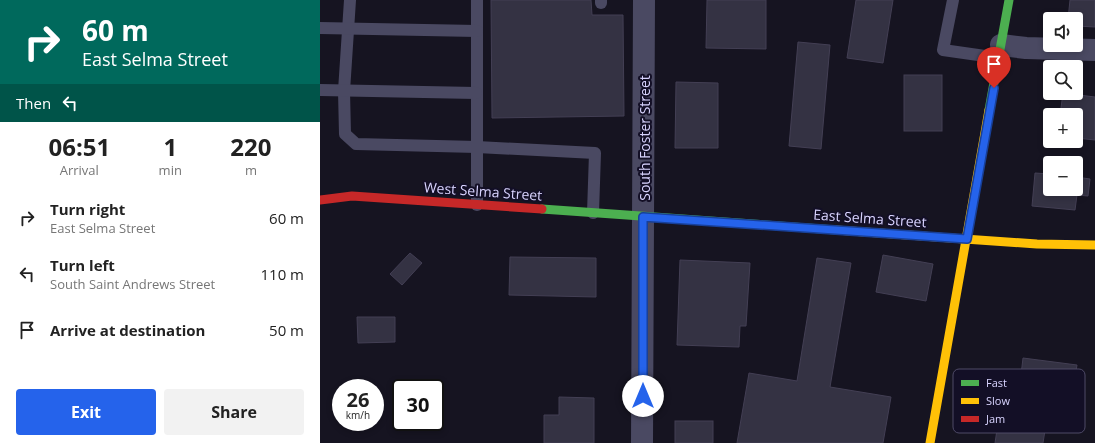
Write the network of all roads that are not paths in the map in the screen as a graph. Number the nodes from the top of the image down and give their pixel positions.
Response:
1 (350, 0) edge
2 (477, 0) edge
3 (644, 0) edge
4 (953, 0) edge
5 (1009, 0) edge
6 (320, 28) edge
7 (347, 28) junction
8 (477, 30) junction
9 (1095, 50) edge
10 (1000, 52) junction
11 (320, 90) edge
12 (344, 91) junction
13 (476, 93) junction
14 (477, 147) junction
15 (320, 200) edge
16 (477, 205) junction
17 (593, 213) junction
18 (643, 217) junction
19 (967, 239) junction
20 (1095, 245) edge
21 (642, 443) edge
22 (930, 443) edge

1 - 7 lane
2 - 8 lane
3 - 18 street, South Foster Street
4 - 10 lane
5 - 10 street
6 - 7 lane
7 - 8 lane
7 - 12 lane
8 - 13 lane
9 - 10 street
10 - 19 street
11 - 12 lane
12 - 13 lane
12 - 14 lane
13 - 14 lane
14 - 16 lane
14 - 17 lane
15 - 16 street, West Selma Street
16 - 17 street, West Selma Street
17 - 18 street, West Selma Street
18 - 19 street, East Selma Street
18 - 21 street, South Foster Street
19 - 20 street, East Selma Street
19 - 22 street

